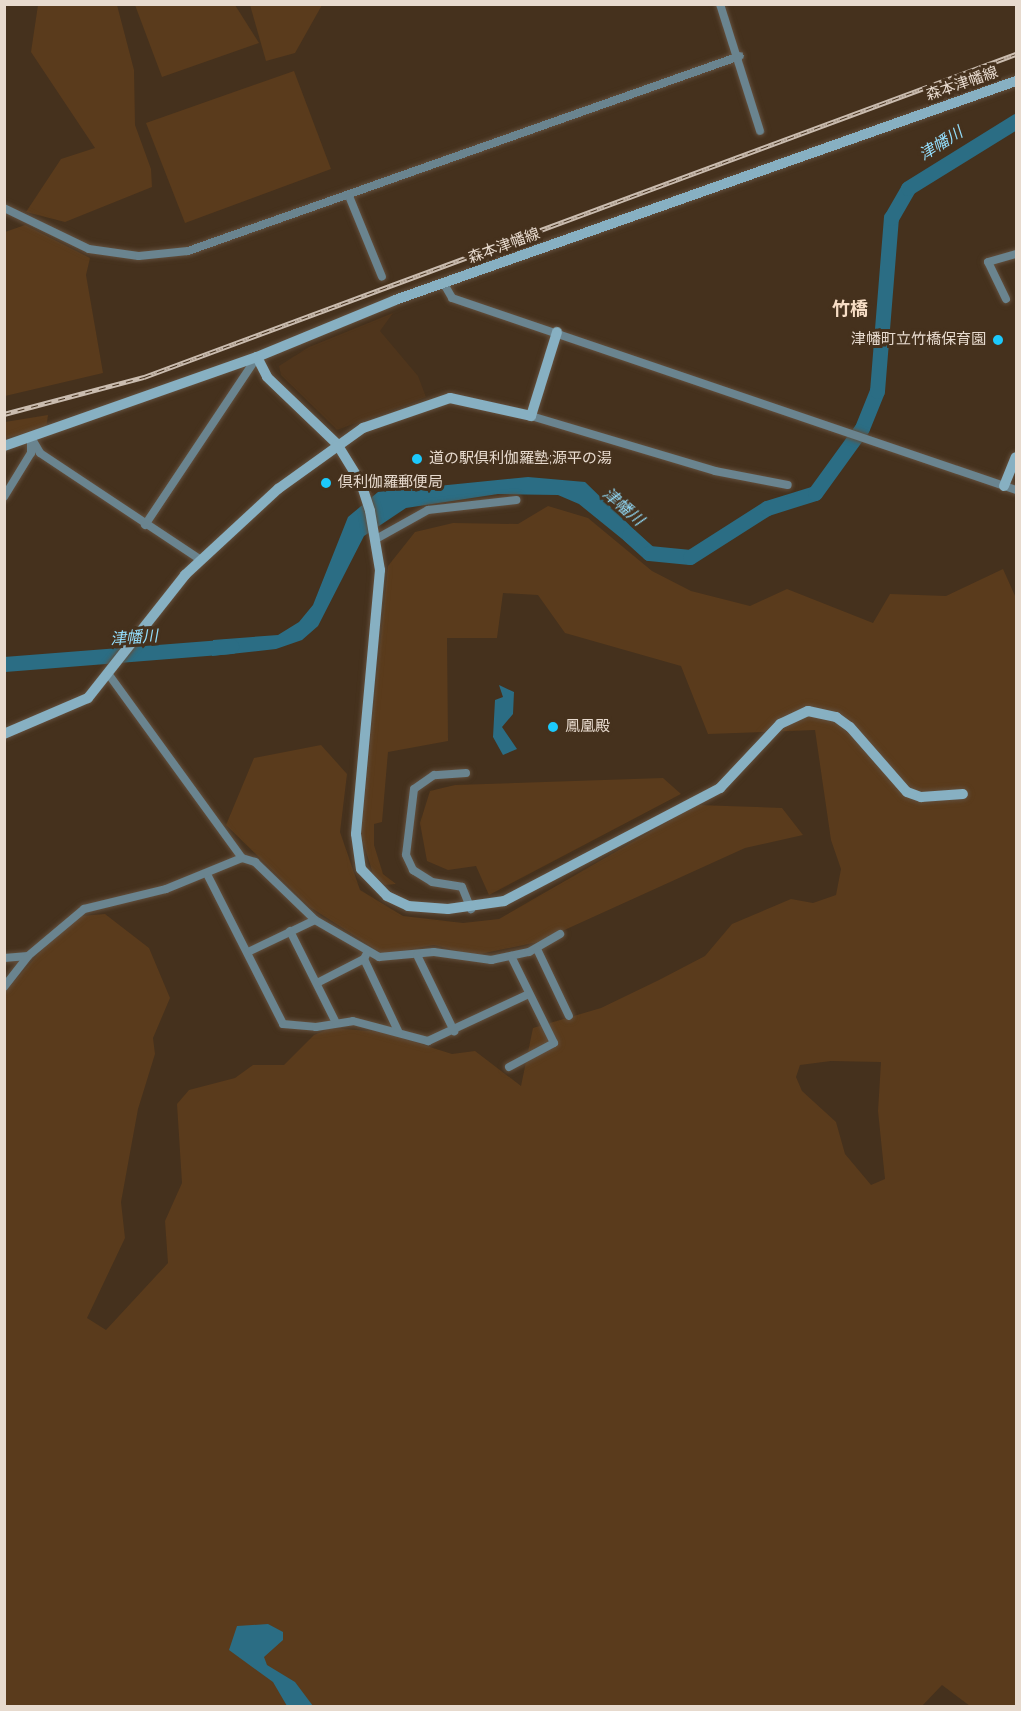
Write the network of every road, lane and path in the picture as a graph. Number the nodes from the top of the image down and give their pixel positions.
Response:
1 (720, 4) edge
2 (740, 56) junction
3 (1017, 81) edge
4 (760, 130) dead end
5 (349, 196) junction
6 (4, 208) edge
7 (1017, 254) edge
8 (382, 277) dead end
9 (444, 284) junction
10 (1005, 299) dead end
11 (557, 332) junction
12 (256, 357) junction
13 (531, 416) junction
14 (32, 439) junction
15 (337, 444) junction
16 (4, 446) edge
17 (1017, 457) edge
18 (789, 485) dead end
19 (1004, 486) junction
20 (1017, 490) edge
21 (4, 497) edge
22 (516, 500) dead end
23 (145, 525) junction
24 (376, 539) junction
25 (201, 560) junction
26 (110, 676) junction
27 (4, 734) edge
28 (466, 772) dead end
29 (963, 794) dead end
30 (242, 858) junction
31 (207, 874) junction
32 (471, 909) junction
33 (315, 920) junction
34 (290, 932) junction
35 (560, 934) dead end
36 (537, 949) junction
37 (248, 952) junction
38 (417, 955) junction
39 (28, 956) junction
40 (365, 956) junction
41 (511, 956) junction
42 (4, 958) edge
43 (317, 984) junction
44 (4, 987) edge
45 (529, 994) junction
46 (569, 1016) dead end
47 (335, 1021) junction
48 (398, 1030) junction
49 (454, 1030) junction
50 (509, 1067) dead end

1 - 2 street
2 - 4 street
2 - 5 street
3 - 9 street, 森本津幡線
5 - 6 street
5 - 8 street
7 - 10 street
9 - 11 street
9 - 12 street, 森本津幡線
11 - 13 street
11 - 19 street
12 - 14 street, 森本津幡線
12 - 15 street
12 - 23 street
13 - 15 street
13 - 18 street
14 - 16 street, 森本津幡線
14 - 21 street
14 - 23 street
15 - 24 street
15 - 25 street
17 - 19 street
19 - 20 street
22 - 24 street
23 - 25 street
24 - 32 street
25 - 26 street
26 - 27 street
26 - 30 street
28 - 32 street
29 - 32 street
30 - 31 street
30 - 33 street
31 - 37 street
31 - 39 street
33 - 34 street
33 - 40 street
34 - 37 street
34 - 43 street
35 - 36 street
36 - 41 street
36 - 46 street
37 - 47 street
38 - 40 street
38 - 41 street
38 - 49 street
39 - 42 street
39 - 44 street
40 - 43 street
40 - 48 street
41 - 45 street
43 - 47 street
45 - 49 street
45 - 50 street
47 - 48 street
48 - 49 street

